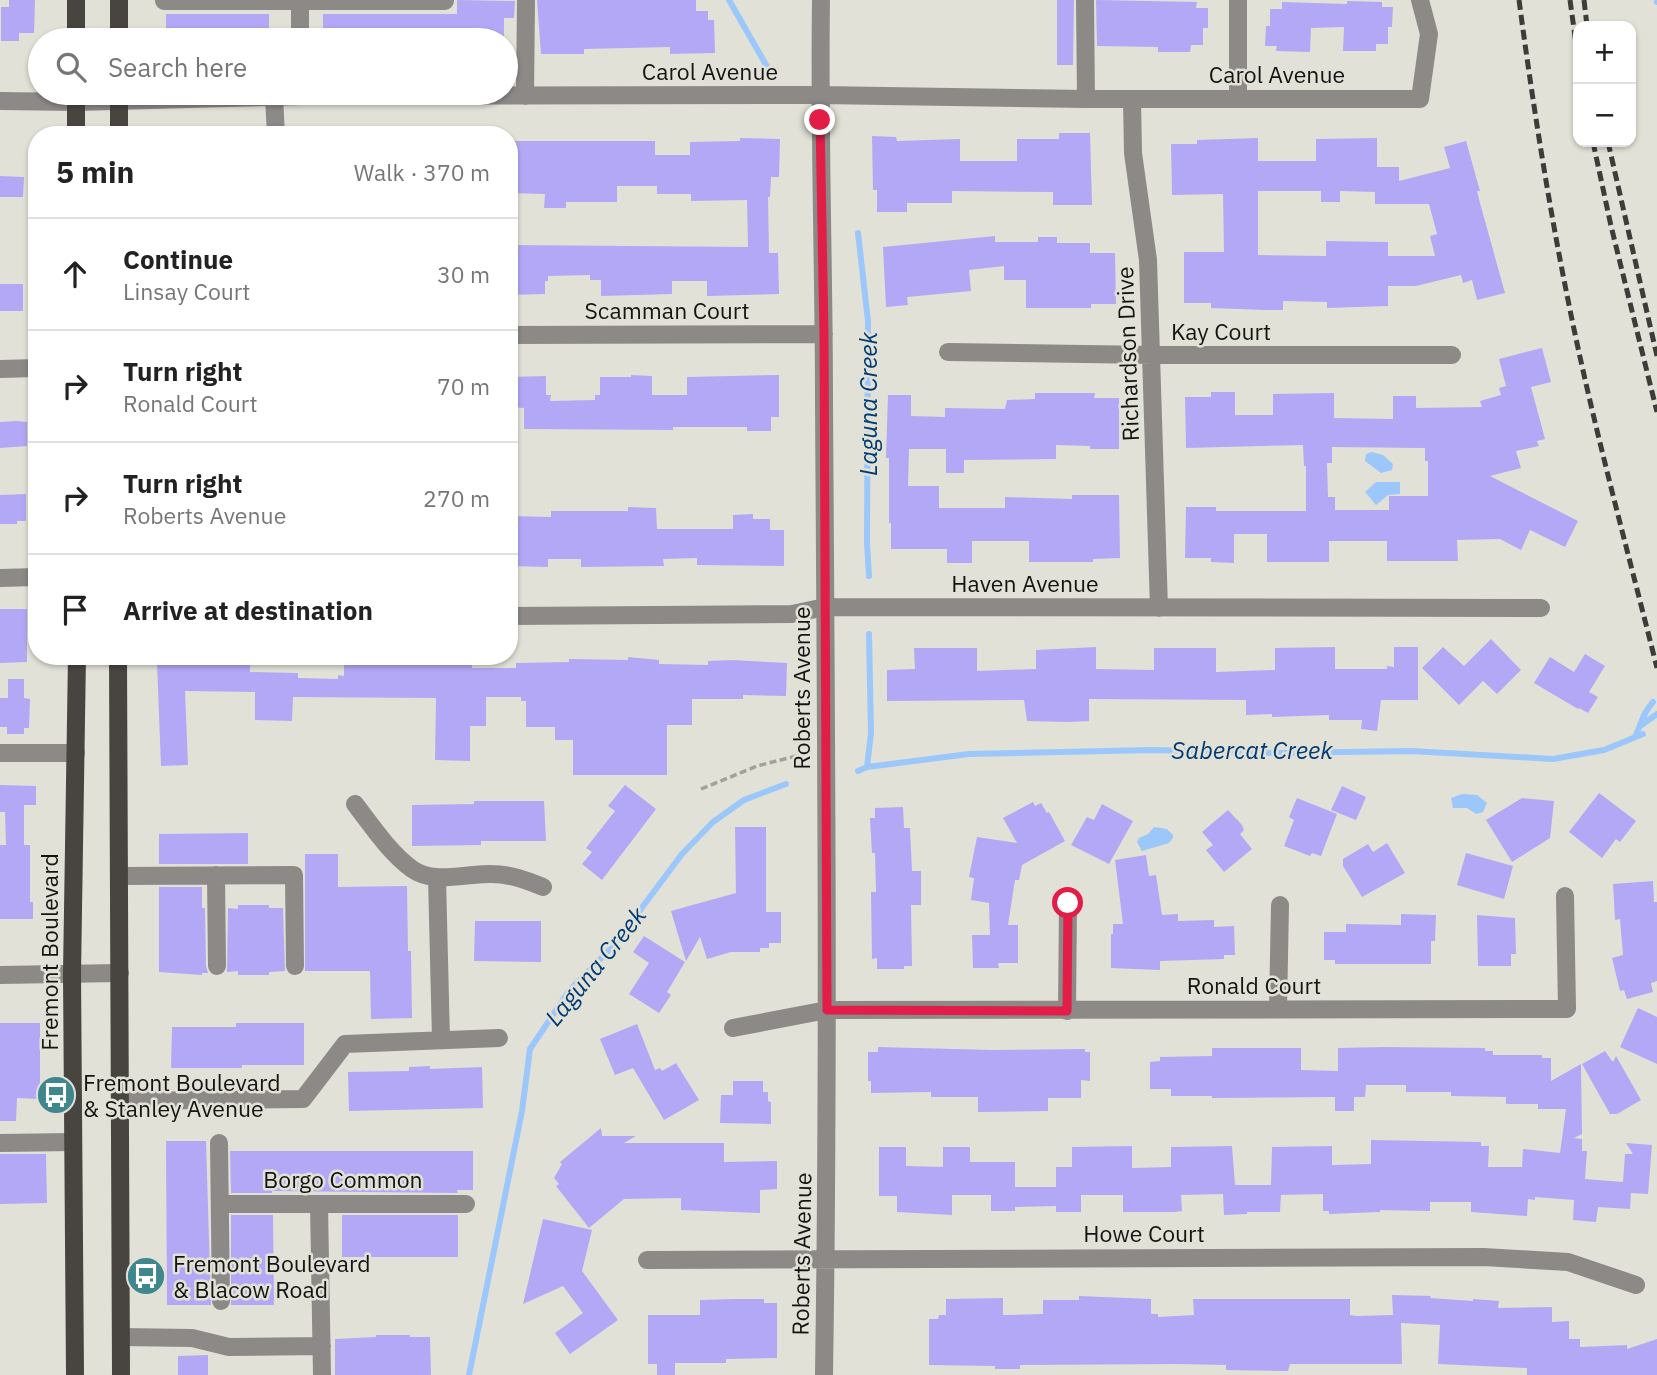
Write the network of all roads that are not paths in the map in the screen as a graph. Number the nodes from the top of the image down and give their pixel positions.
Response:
1 (76, 0) edge
2 (119, 0) edge
3 (526, 0) edge
4 (821, 0) edge
5 (1085, 0) edge
6 (1238, 0) edge
7 (1420, 0) edge
8 (164, 1) edge
9 (300, 1) edge
10 (445, 1) edge
11 (76, 28) edge
12 (119, 28) edge
13 (300, 28) edge
14 (819, 95) junction
15 (518, 96) edge
16 (525, 96) junction
17 (1238, 98) junction
18 (1086, 99) junction
19 (1132, 99) junction
20 (28, 100) edge
21 (0, 101) edge
22 (76, 105) edge
23 (119, 105) edge
24 (274, 105) edge
25 (76, 126) edge
26 (119, 126) edge
27 (276, 126) edge
28 (824, 334) junction
29 (518, 335) edge
30 (948, 352) dead end
31 (1153, 355) junction
32 (1452, 355) dead end
33 (28, 368) edge
34 (0, 369) edge
35 (28, 577) edge
36 (0, 578) edge
37 (825, 607) junction
38 (1159, 608) junction
39 (1541, 608) dead end
40 (518, 617) edge
41 (77, 665) edge
42 (118, 665) edge
43 (0, 753) edge
44 (76, 753) junction
45 (355, 804) dead end
46 (216, 875) junction
47 (119, 876) junction
48 (437, 877) junction
49 (543, 887) dead end
50 (1564, 896) dead end
51 (1068, 903) dead end
52 (1280, 905) dead end
53 (217, 966) dead end
54 (295, 966) dead end
55 (120, 973) junction
56 (72, 974) junction
57 (0, 975) edge
58 (1278, 1009) junction
59 (827, 1010) junction
60 (1067, 1011) junction
61 (733, 1028) dead end
62 (499, 1038) dead end
63 (440, 1040) junction
64 (120, 1101) junction
65 (74, 1142) junction
66 (0, 1143) edge
67 (219, 1143) dead end
68 (220, 1203) junction
69 (319, 1203) junction
70 (466, 1204) dead end
71 (647, 1260) dead end
72 (825, 1260) junction
73 (1636, 1285) dead end
74 (221, 1301) dead end
75 (121, 1337) junction
76 (322, 1346) junction
77 (75, 1375) edge
78 (121, 1375) edge
79 (322, 1375) edge
80 (824, 1375) edge

1 - 11 main road
2 - 12 main road
3 - 16 street
4 - 14 street, Roberts Avenue
5 - 18 street
6 - 17 street
7 - 17 street, Carol Avenue
8 - 9 street
9 - 10 street
9 - 13 street
14 - 16 street, Carol Avenue
14 - 18 street, Carol Avenue
14 - 28 street, Roberts Avenue
15 - 16 street, Carol Avenue
17 - 19 street, Carol Avenue
18 - 19 street, Carol Avenue
19 - 31 street, Richardson Drive
20 - 21 street, Carol Avenue
22 - 25 main road
23 - 26 main road
24 - 27 street
28 - 29 street, Scamman Court
28 - 37 street, Roberts Avenue
30 - 31 street, Kay Court
31 - 32 street, Kay Court
31 - 38 street, Richardson Drive
33 - 34 street
35 - 36 street
37 - 38 street, Haven Avenue
37 - 40 street, Haven Avenue
37 - 59 street, Roberts Avenue
38 - 39 street, Haven Avenue
41 - 44 main road, Fremont Boulevard
42 - 47 main road
43 - 44 street
44 - 56 main road, Fremont Boulevard
45 - 48 street
46 - 47 street
46 - 53 street
46 - 54 street
47 - 55 main road
48 - 49 street
48 - 63 street
50 - 58 street, Ronald Court
51 - 60 street
52 - 58 street
55 - 56 street
55 - 64 main road
56 - 57 street
56 - 65 main road, Fremont Boulevard
58 - 60 street, Ronald Court
59 - 60 street, Ronald Court
59 - 61 street, Ronald Court
59 - 72 street, Roberts Avenue
62 - 63 street
63 - 64 street
64 - 75 main road
65 - 66 street
65 - 77 main road, Fremont Boulevard
67 - 68 street
68 - 69 street, Borgo Common
68 - 74 street
69 - 70 street, Borgo Common
69 - 76 street
71 - 72 street, Howe Court
72 - 73 street, Howe Court
72 - 80 street, Roberts Avenue
75 - 76 street
75 - 78 main road
76 - 79 street

